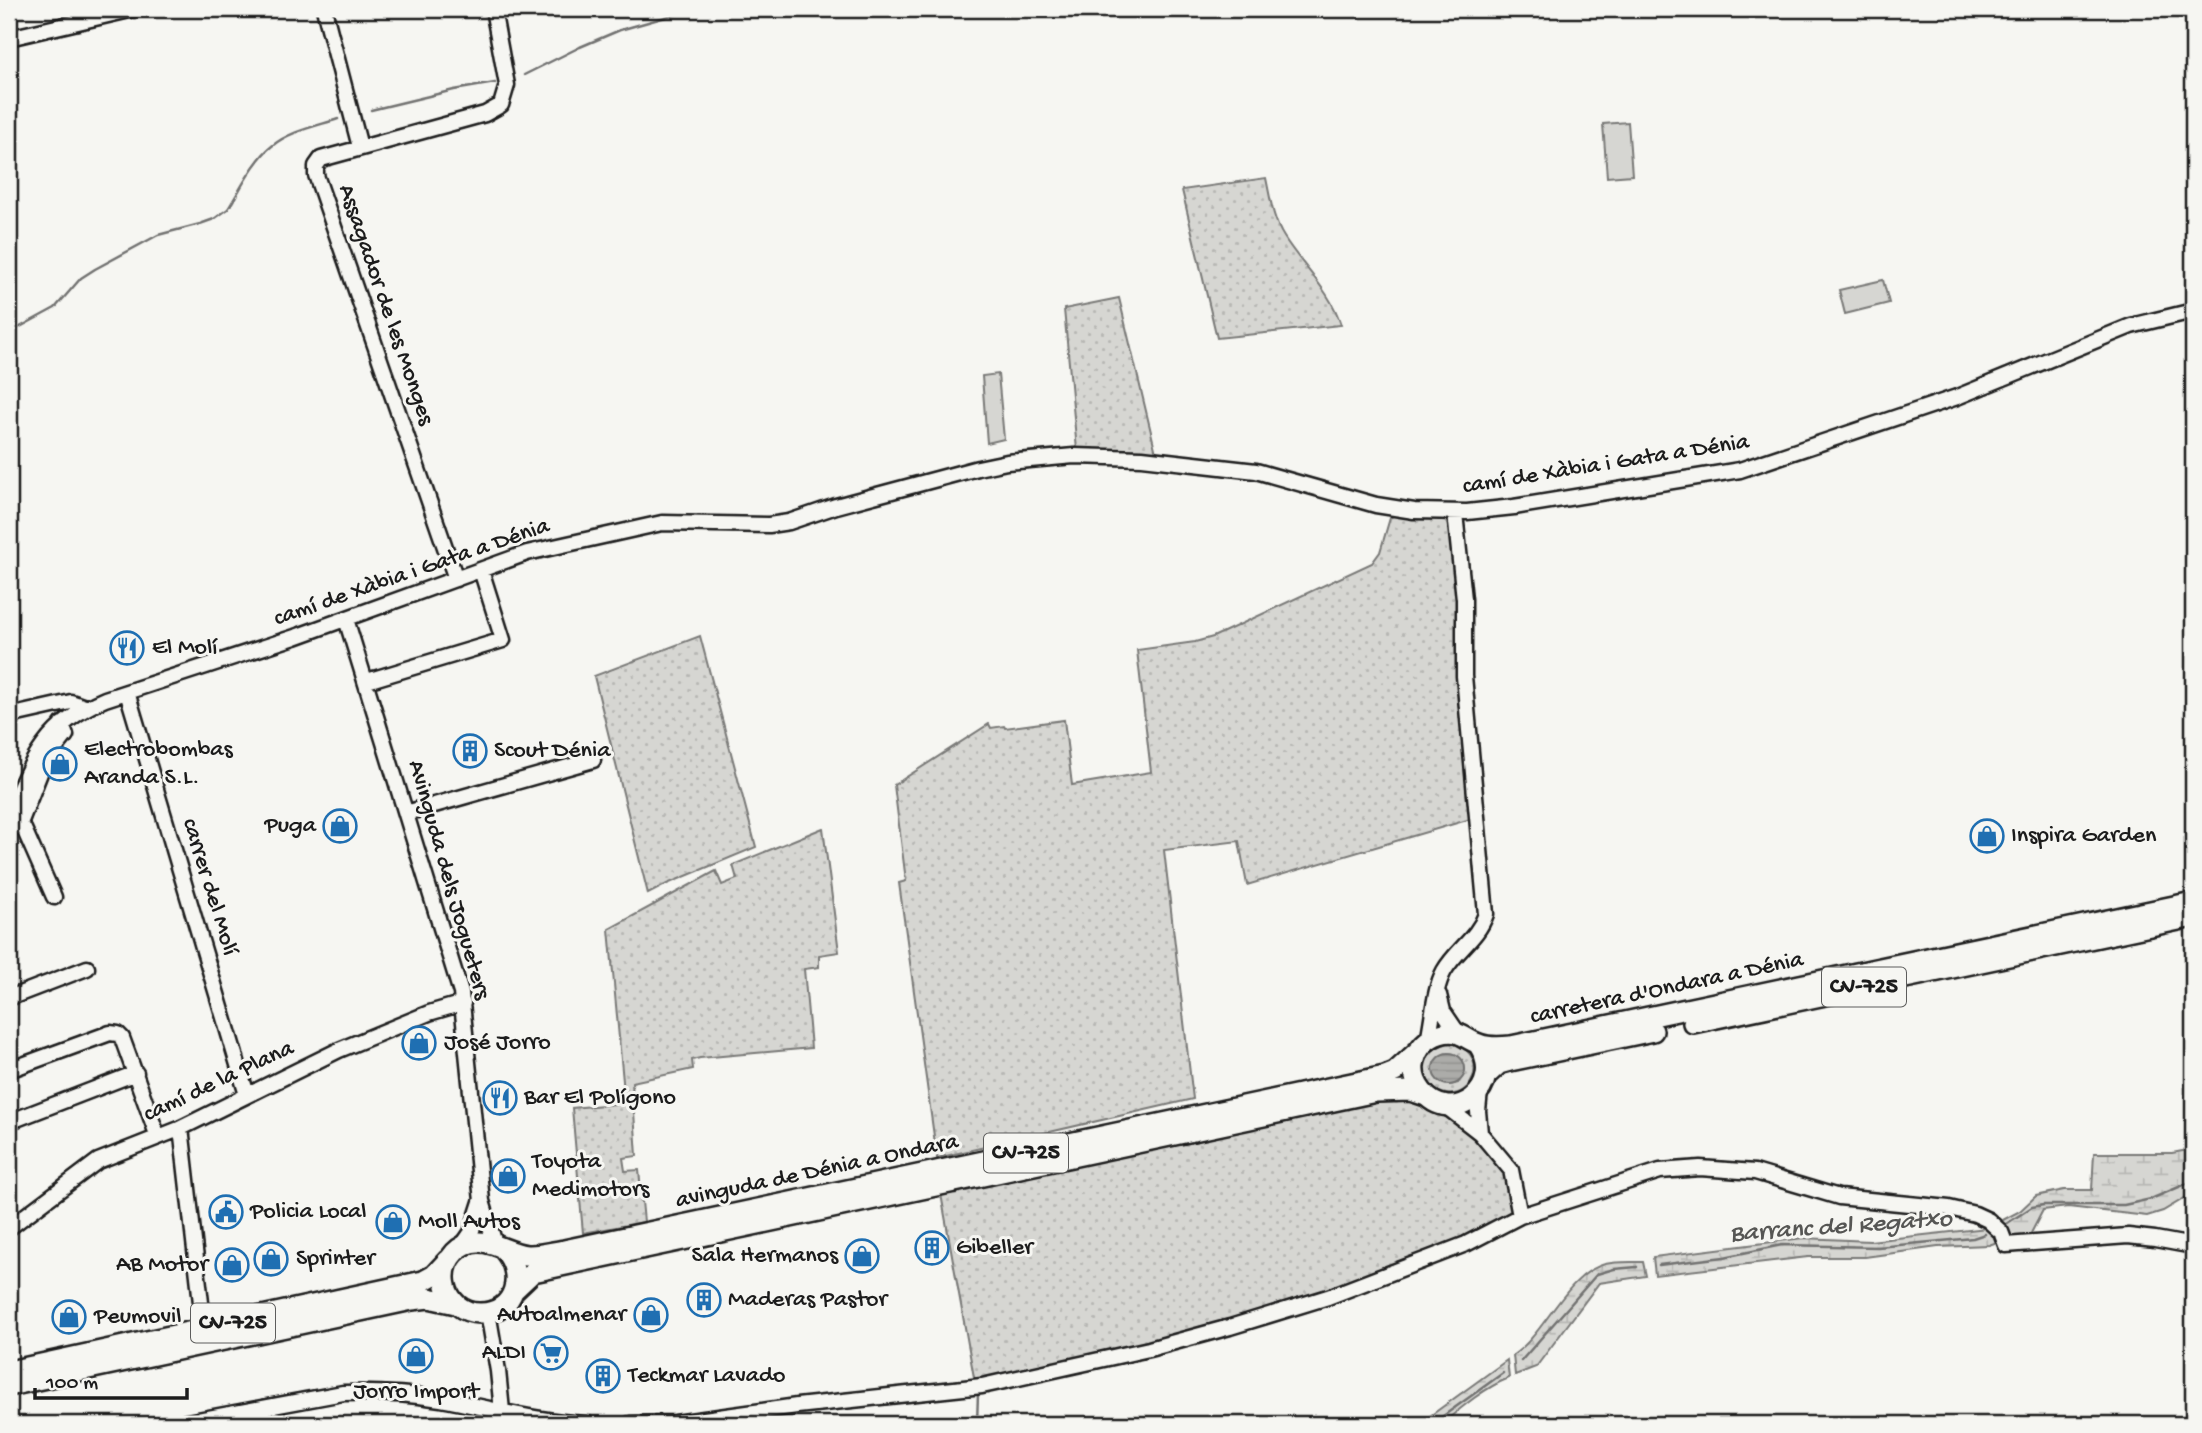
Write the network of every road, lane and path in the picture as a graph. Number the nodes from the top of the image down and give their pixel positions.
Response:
1 (134, 9) edge
2 (324, 9) edge
3 (493, 9) edge
4 (9, 38) edge
5 (360, 147) junction
6 (2193, 311) edge
7 (1455, 513) junction
8 (481, 569) junction
9 (456, 579) junction
10 (346, 619) junction
11 (367, 681) junction
12 (127, 692) junction
13 (85, 707) junction
14 (9, 716) edge
15 (62, 724) junction
16 (593, 760) dead end
17 (406, 813) junction
18 (9, 814) edge
19 (14, 823) edge
20 (54, 897) dead end
21 (2193, 902) edge
22 (2193, 917) edge
23 (88, 968) dead end
24 (1437, 987) junction
25 (9, 998) edge
26 (463, 1003) junction
27 (1458, 1033) junction
28 (1478, 1044) junction
29 (1424, 1045) junction
30 (9, 1070) edge
31 (135, 1073) junction
32 (1484, 1083) junction
33 (247, 1095) junction
34 (1426, 1096) junction
35 (1444, 1105) junction
36 (9, 1122) edge
37 (179, 1129) junction
38 (1480, 1133) junction
39 (158, 1137) junction
40 (482, 1201) junction
41 (1520, 1216) junction
42 (9, 1227) edge
43 (2193, 1246) edge
44 (499, 1247) junction
45 (456, 1253) junction
46 (514, 1290) junction
47 (456, 1304) junction
48 (488, 1312) junction
49 (204, 1329) junction
50 (9, 1371) edge
51 (9, 1386) edge
52 (502, 1411) junction
53 (176, 1424) edge
54 (587, 1424) edge
55 (630, 1424) edge

1 - 4 street
2 - 5 street
3 - 5 street, Assagador de les Monges
5 - 9 street, Assagador de les Monges
6 - 7 street, camí de Xàbia i Gata a Dénia
7 - 8 street, camí de Xàbia i Gata a Dénia
7 - 24 street
8 - 9 street, camí de Xàbia i Gata a Dénia
8 - 11 street
9 - 10 street, camí de Xàbia i Gata a Dénia
10 - 11 street, Avinguda dels Jogueters
10 - 12 street, camí de Xàbia i Gata a Dénia
11 - 17 street, Avinguda dels Jogueters
12 - 13 street, camí de Xàbia i Gata a Dénia
12 - 33 street, carrer del Molí
13 - 14 street
13 - 15 street, camí de Xàbia i Gata a Dénia
15 - 18 street, camí de Xàbia i Gata a Dénia
15 - 19 street
16 - 17 street
17 - 26 street, Avinguda dels Jogueters
19 - 20 street
21 - 28 main road, carretera d'Ondara a Dénia / CV-725
22 - 32 main road, carretera d'Ondara a Dénia / CV-725
23 - 25 street
24 - 27 street
24 - 29 street
26 - 33 street, camí de la Plana
26 - 40 street, Avinguda dels Jogueters
27 - 28 main road, CV-725
27 - 29 main road, CV-725
28 - 32 main road
29 - 34 main road
29 - 44 main road, avinguda de Dénia a Ondara / CV-725
30 - 31 street
31 - 36 street
31 - 39 street
32 - 35 main road, CV-725
32 - 38 street
33 - 37 street, camí de la Plana
34 - 35 main road, CV-725
34 - 46 main road, avinguda de Dénia a Ondara / CV-725
35 - 38 street
37 - 39 street, camí de la Plana
37 - 49 street
38 - 41 street
39 - 42 street, camí de la Plana
40 - 44 street, Avinguda dels Jogueters
40 - 45 street, Avinguda dels Jogueters
41 - 43 street
41 - 55 street
44 - 45 main road, CV-725
44 - 46 main road
45 - 47 main road
45 - 49 main road, CV-725
46 - 48 main road, CV-725
47 - 48 main road, CV-725
47 - 51 main road, CV-725
48 - 52 street
49 - 50 main road, CV-725
52 - 53 street
52 - 54 street

